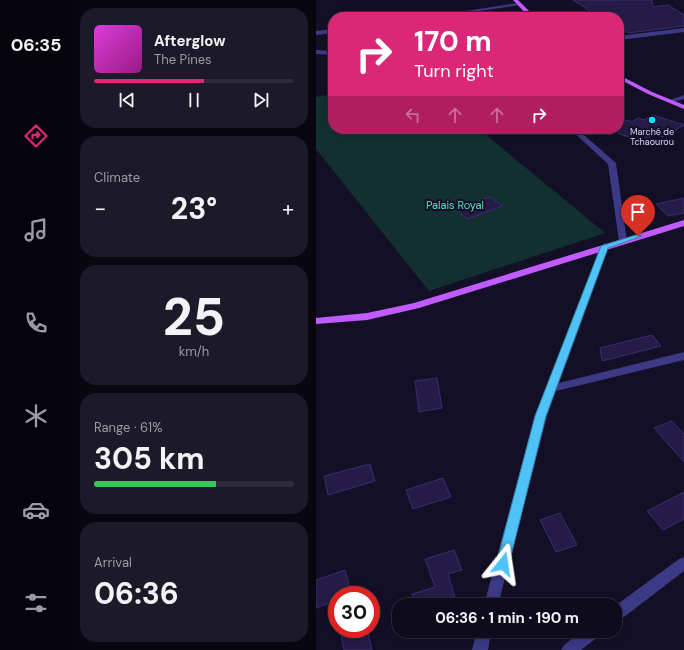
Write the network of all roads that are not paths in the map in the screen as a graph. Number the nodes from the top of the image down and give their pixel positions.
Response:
1 (517, 2) edge
2 (458, 12) edge
3 (527, 12) edge
4 (684, 30) edge
5 (328, 32) edge
6 (316, 33) edge
7 (624, 37) edge
8 (316, 52) edge
9 (328, 53) edge
10 (624, 79) edge
11 (684, 97) edge
12 (670, 101) junction
13 (684, 107) edge
14 (579, 134) edge
15 (684, 223) edge
16 (623, 241) junction
17 (605, 246) junction
18 (316, 321) edge
19 (684, 356) edge
20 (550, 389) junction
21 (684, 563) edge
22 (493, 598) edge
23 (622, 610) edge
24 (483, 638) edge
25 (585, 638) edge
26 (480, 650) edge
27 (569, 650) edge

1 - 2 street
1 - 3 main road
4 - 7 street
5 - 6 street
8 - 9 street
10 - 12 main road
11 - 12 street
12 - 13 main road
14 - 16 street
15 - 16 main road
16 - 17 main road
17 - 18 main road
17 - 20 street
19 - 20 street
20 - 22 street
21 - 23 street
24 - 26 street
25 - 27 street

